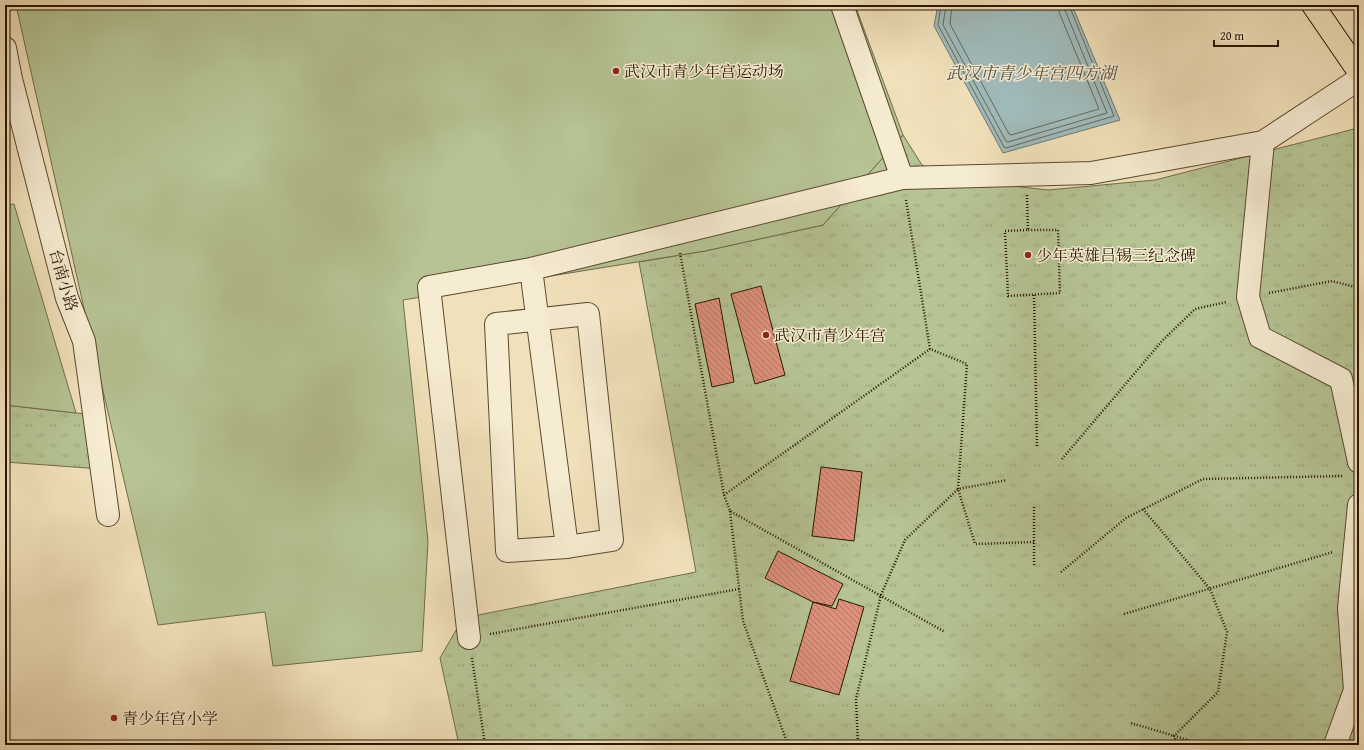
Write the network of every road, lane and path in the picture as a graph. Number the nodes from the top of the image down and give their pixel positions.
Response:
1 (842, 5) edge
2 (1313, 5) edge
3 (5, 48) edge
4 (1359, 72) edge
5 (1359, 79) edge
6 (1263, 142) junction
7 (1026, 174) junction
8 (902, 178) junction
9 (1028, 230) junction
10 (676, 233) junction
11 (531, 269) junction
12 (1359, 288) edge
13 (1034, 295) junction
14 (1248, 297) junction
15 (538, 320) junction
16 (930, 349) junction
17 (1037, 446) dead end
18 (1062, 459) dead end
19 (1351, 469) edge
20 (1007, 480) dead end
21 (958, 489) junction
22 (724, 495) junction
23 (1359, 505) edge
24 (1034, 507) dead end
25 (1143, 509) junction
26 (730, 511) junction
27 (108, 515) dead end
28 (1034, 542) junction
29 (1355, 546) junction
30 (567, 547) junction
31 (1034, 566) dead end
32 (1060, 572) dead end
33 (739, 589) junction
34 (1210, 589) junction
35 (881, 596) junction
36 (1124, 614) dead end
37 (945, 632) dead end
38 (470, 638) junction
39 (1131, 723) dead end
40 (1174, 736) junction
41 (485, 745) edge
42 (788, 745) edge
43 (858, 745) edge
44 (1177, 745) edge
45 (1205, 745) edge
46 (1335, 745) edge

1 - 8 street
2 - 4 main road
3 - 27 street, 台南小路
5 - 6 street
6 - 7 street
6 - 14 street
7 - 8 street
7 - 9 path
8 - 10 street
8 - 16 path
9 - 13 path
9 - 13 path
10 - 11 street
10 - 22 path
11 - 15 street
11 - 38 street
12 - 14 path
13 - 17 path
14 - 18 path
14 - 19 street
15 - 30 street
15 - 30 street
15 - 30 street
16 - 21 path
16 - 22 path
19 - 25 path
20 - 21 path
21 - 28 path
21 - 35 path
22 - 26 path
23 - 29 street
24 - 28 path
25 - 32 path
25 - 34 path
26 - 33 path
26 - 35 path
28 - 31 path
29 - 34 path
29 - 46 street
33 - 38 path
33 - 42 path
34 - 36 path
34 - 40 path
35 - 37 path
35 - 43 path
38 - 41 path
39 - 40 path
40 - 44 path
40 - 45 path

